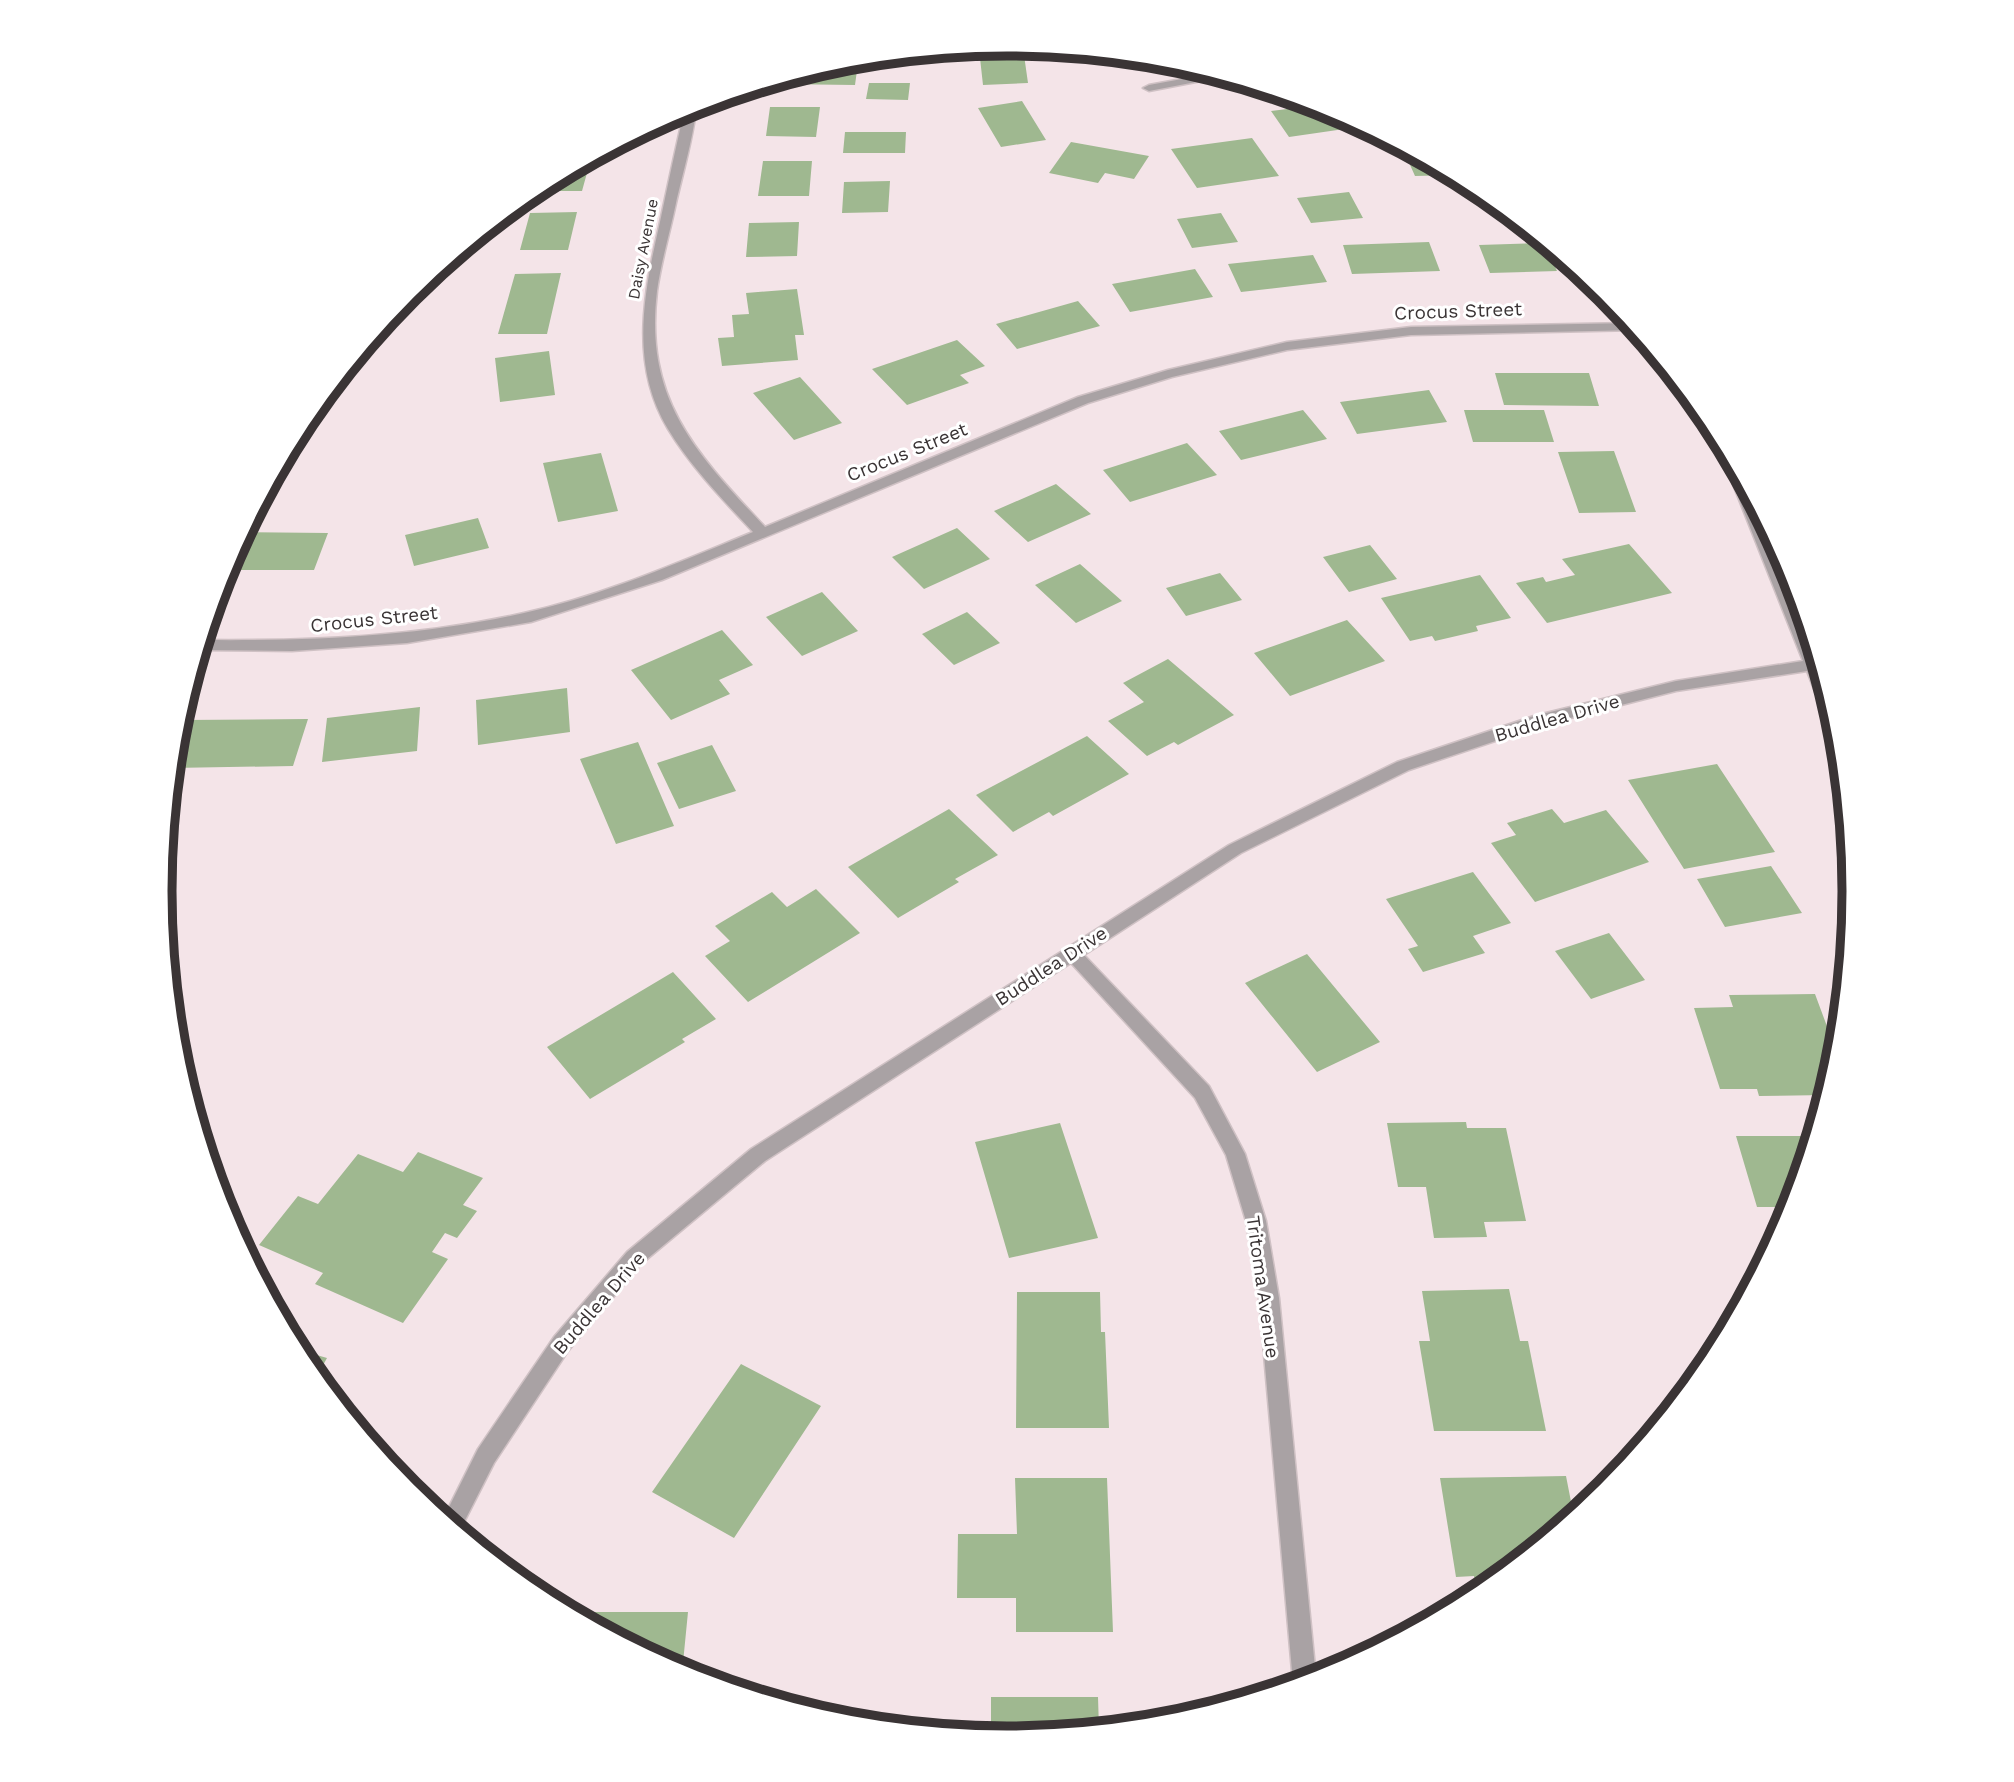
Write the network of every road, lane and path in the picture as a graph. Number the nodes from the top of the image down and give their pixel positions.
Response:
1 (1200, 79) edge
2 (1149, 88) dead end
3 (688, 120) edge
4 (1623, 327) edge
5 (762, 532) junction
6 (1762, 536) edge
7 (1792, 607) edge
8 (209, 645) edge
9 (1811, 666) edge
10 (1072, 953) junction
11 (454, 1517) edge
12 (1304, 1671) edge

1 - 2 street
3 - 5 street, Daisy Avenue
4 - 5 street, Crocus Street
5 - 8 street, Crocus Street
6 - 7 street
9 - 10 street, Buddlea Drive
10 - 11 street, Buddlea Drive
10 - 12 street, Tritoma Avenue

